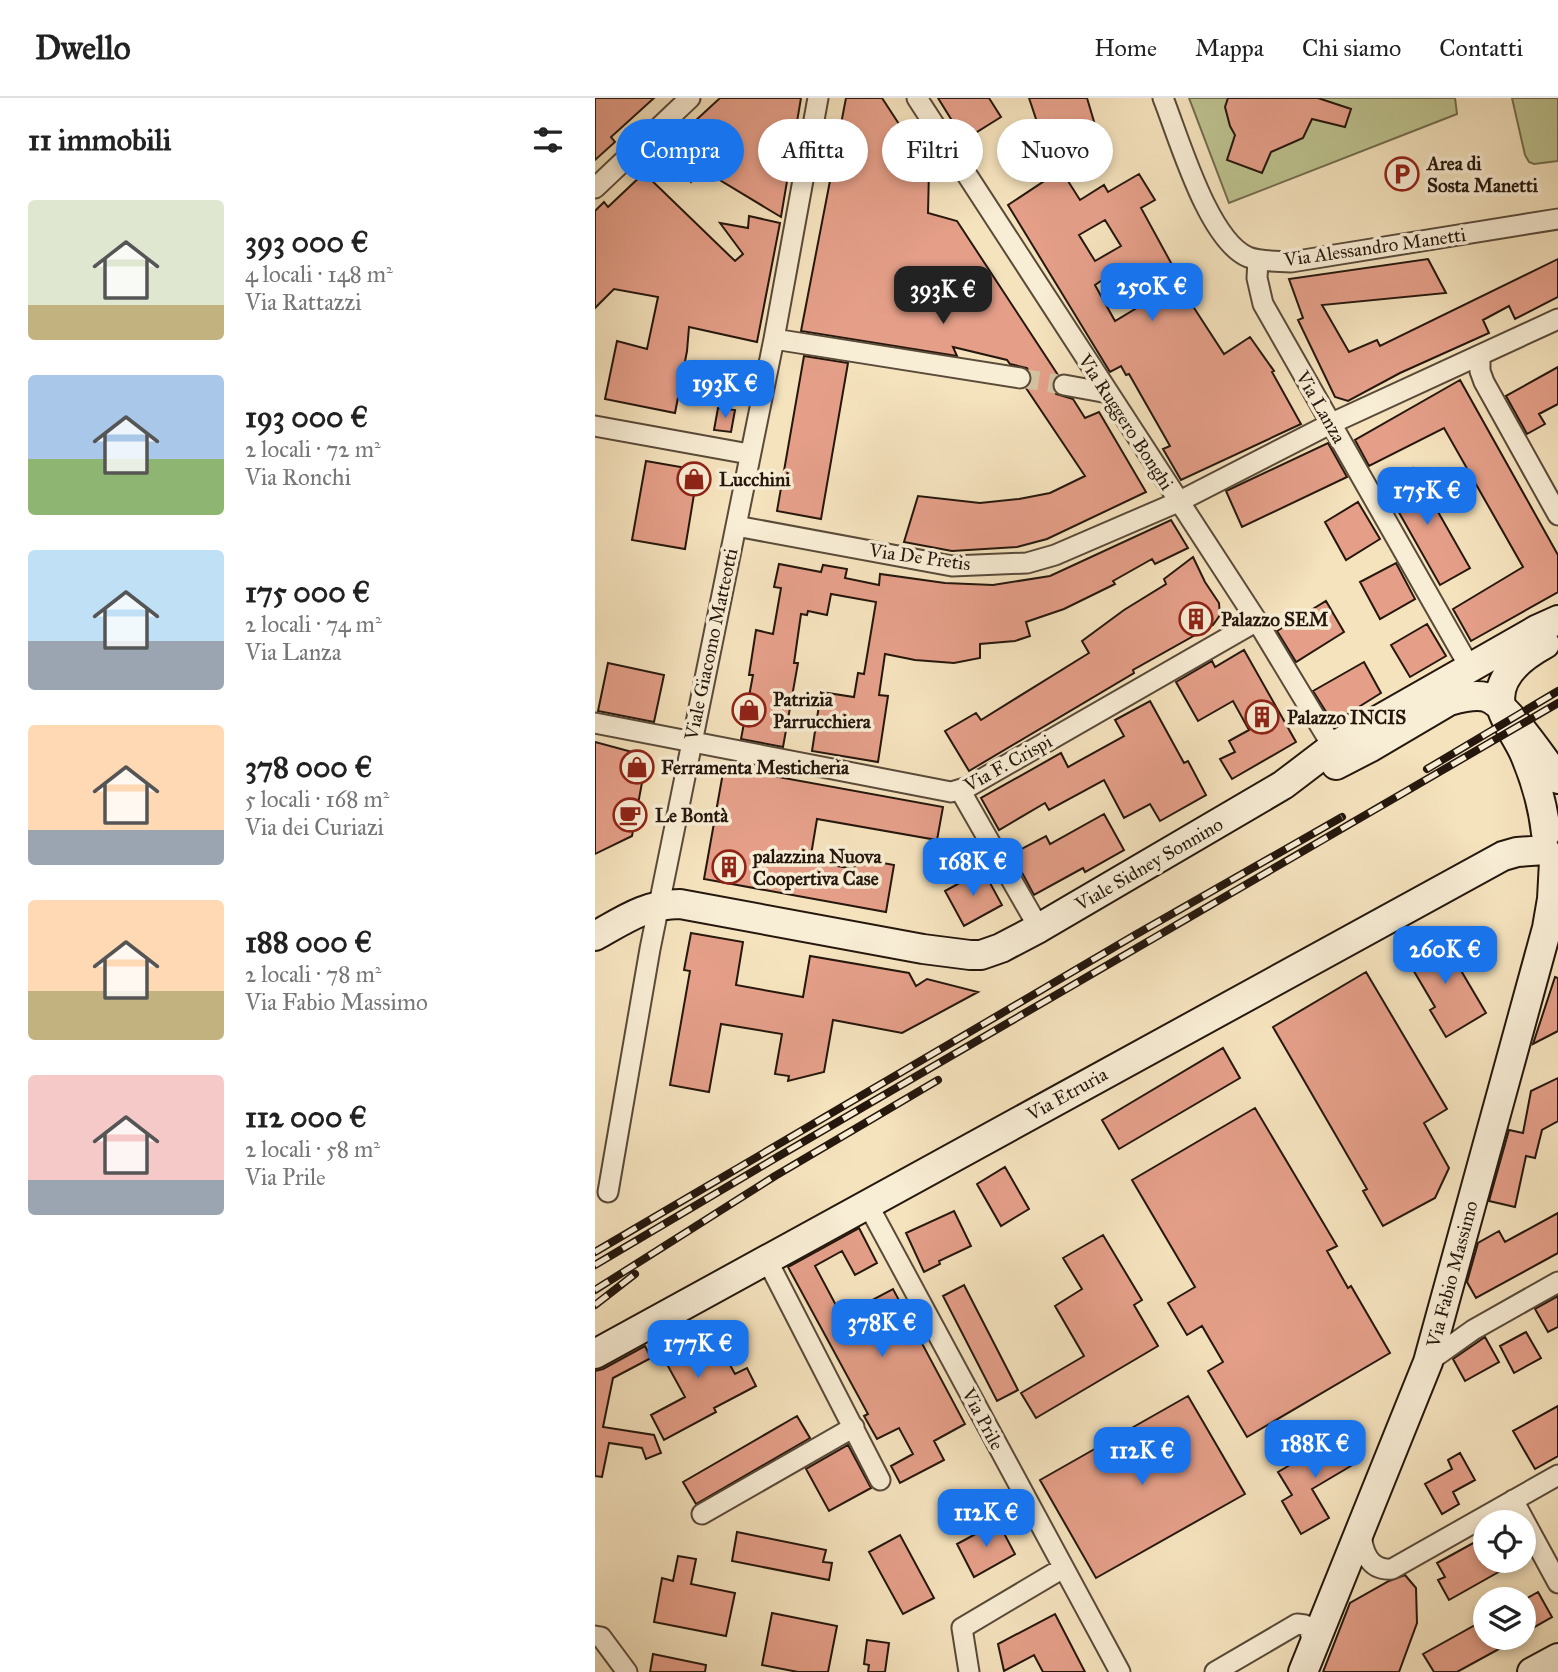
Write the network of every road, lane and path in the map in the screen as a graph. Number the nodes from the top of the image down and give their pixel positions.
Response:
1 (818, 98) edge
2 (917, 98) edge
3 (1163, 98) edge
4 (679, 102) edge
5 (595, 188) edge
6 (1558, 219) edge
7 (1258, 260) junction
8 (1558, 319) edge
9 (774, 339) junction
10 (1480, 356) junction
11 (1020, 378) tunnel mouth
12 (1064, 385) tunnel mouth
13 (1108, 393) junction
14 (1330, 424) junction
15 (595, 425) edge
16 (749, 454) junction
17 (1178, 502) junction
18 (1558, 515) edge
19 (736, 526) junction
20 (1558, 620) edge
21 (1257, 621) junction
22 (1558, 636) edge
23 (1465, 659) dead end
24 (1501, 706) junction
25 (595, 723) edge
26 (691, 742) junction
27 (1333, 747) junction
28 (1558, 779) edge
29 (1283, 785) junction
30 (960, 790) junction
31 (1552, 846) edge
32 (659, 904) junction
33 (1039, 928) junction
34 (595, 936) edge
35 (608, 1192) dead end
36 (867, 1203) junction
37 (766, 1258) junction
38 (1558, 1282) edge
39 (595, 1354) edge
40 (1428, 1362) junction
41 (854, 1427) junction
42 (1558, 1475) edge
43 (880, 1480) dead end
44 (1513, 1500) junction
45 (702, 1514) dead end
46 (1361, 1531) junction
47 (1063, 1568) junction
48 (1558, 1583) edge
49 (595, 1636) edge
50 (1314, 1645) junction
51 (1558, 1657) edge
52 (627, 1672) edge
53 (969, 1672) edge
54 (1120, 1672) edge
55 (1215, 1672) edge
56 (1303, 1672) edge
57 (1532, 1672) edge

1 - 9 street, Viale Giacomo Matteotti
2 - 13 street, Via Ruggero Bonghi
3 - 7 street, Via Alessandro Manetti
4 - 5 street
6 - 7 street, Via Alessandro Manetti
7 - 14 street, Via Lanza
8 - 10 street, Via De Pretis
9 - 11 street
9 - 16 street, Viale Giacomo Matteotti
10 - 14 street, Via De Pretis
10 - 18 street
12 - 13 street
13 - 17 street, Via Ruggero Bonghi
14 - 17 street, Via De Pretis
14 - 23 street, Via Lanza
15 - 16 street
16 - 19 street, Viale Giacomo Matteotti
17 - 19 street, Via De Pretis
17 - 21 street, Via Ruggero Bonghi
19 - 26 street, Viale Giacomo Matteotti
20 - 27 street, Viale Sidney Sonnino
21 - 27 street, Via Ruggero Bonghi
21 - 30 street, Via F. Crispi
22 - 24 street
24 - 28 street
24 - 29 street
24 - 31 street, Via Fabio Massimo
25 - 26 street, Via F. Crispi
26 - 30 street, Via F. Crispi
26 - 32 street, Viale Giacomo Matteotti
27 - 29 street, Viale Sidney Sonnino
29 - 33 street, Viale Sidney Sonnino
30 - 33 street
31 - 36 street, Via Etruria
31 - 40 street, Via Fabio Massimo
32 - 33 street, Viale Sidney Sonnino
32 - 34 street
32 - 35 street, Viale Giacomo Matteotti
36 - 37 street, Via Etruria
36 - 47 street, Via Prile
37 - 39 street, Via Etruria
37 - 41 street
38 - 40 street
40 - 46 street, Via Fabio Massimo
41 - 43 street
41 - 45 street
42 - 44 street
44 - 46 street
44 - 48 street
46 - 50 street, Via Fabio Massimo
47 - 53 street
47 - 54 street, Via Prile
49 - 52 street
50 - 55 street
50 - 56 street, Via Fabio Massimo
51 - 57 street

